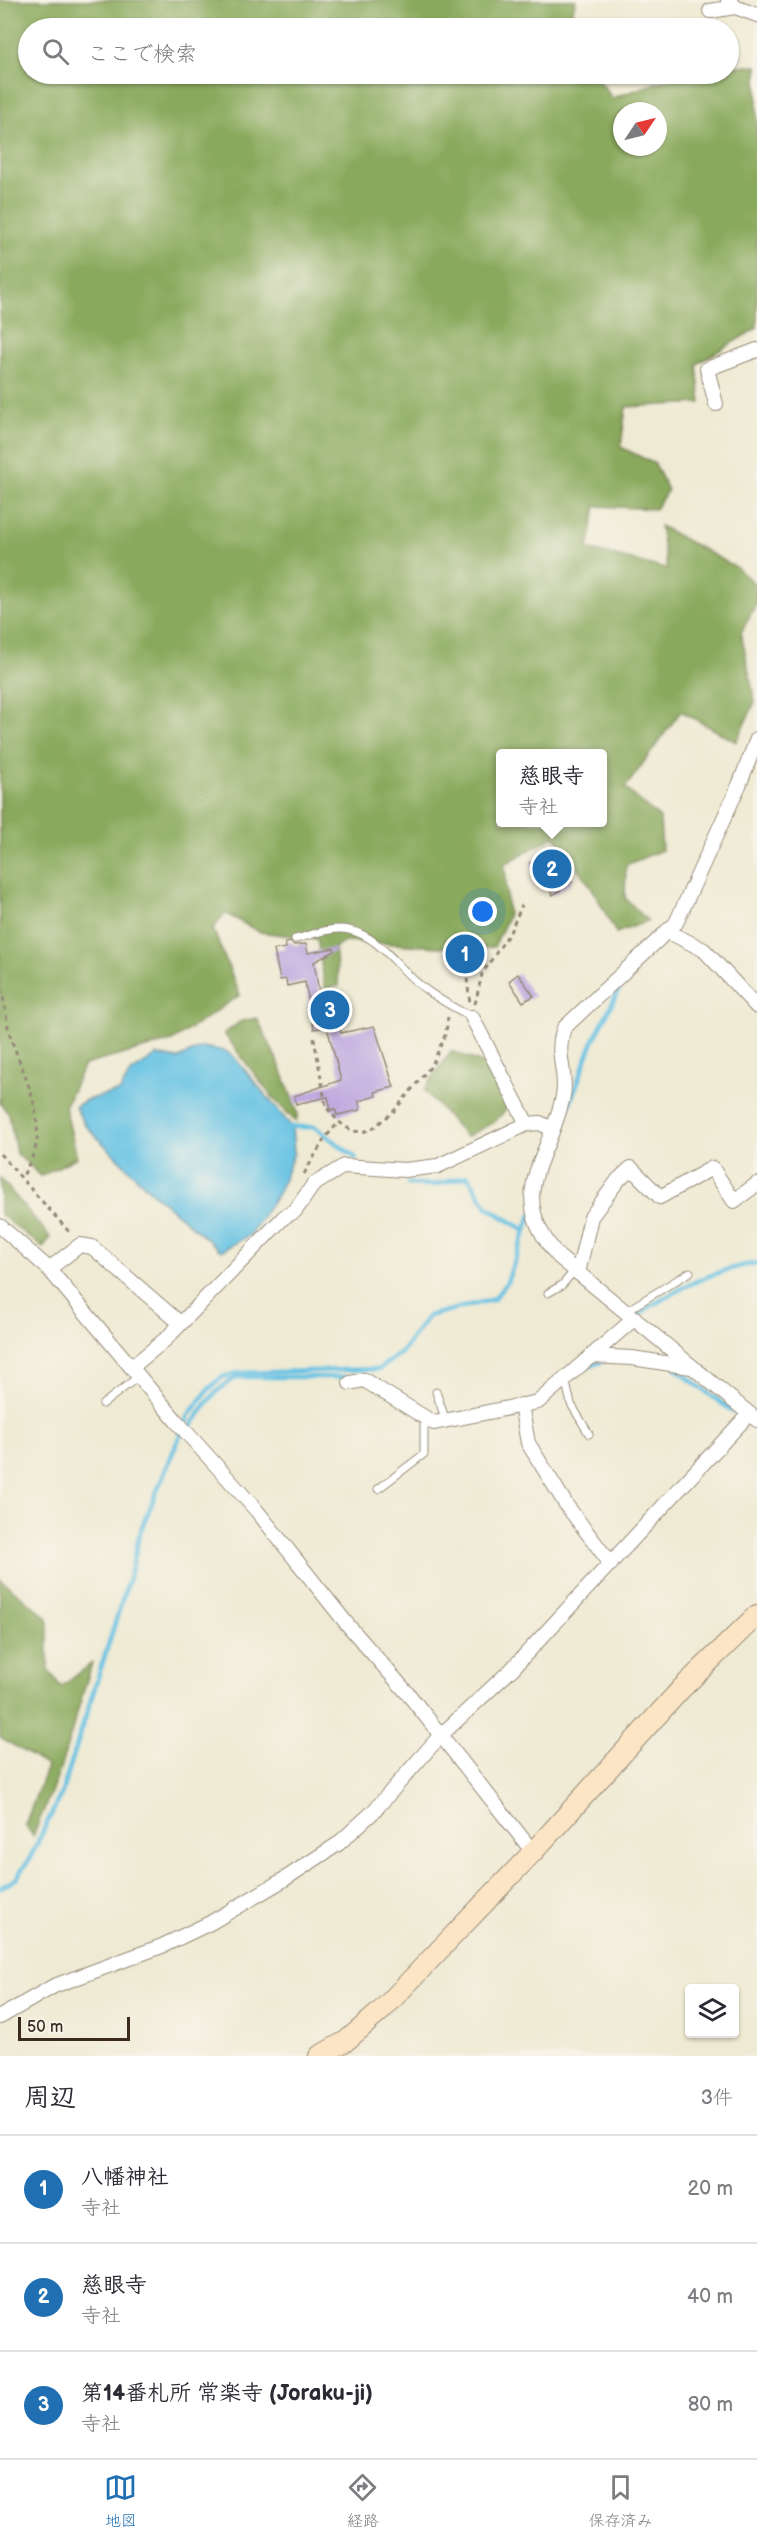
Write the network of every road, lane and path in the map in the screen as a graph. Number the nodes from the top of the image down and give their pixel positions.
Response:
1 (731, 4) edge
2 (710, 11) dead end
3 (757, 15) edge
4 (757, 350) edge
5 (716, 404) dead end
6 (757, 739) edge
7 (757, 764) edge
8 (740, 783) junction
9 (522, 905) dead end
10 (667, 932) junction
11 (295, 939) dead end
12 (465, 961) dead end
13 (0, 989) edge
14 (450, 1006) junction
15 (757, 1007) edge
16 (472, 1017) junction
17 (314, 1038) dead end
18 (339, 1122) junction
19 (527, 1124) junction
20 (552, 1129) junction
21 (325, 1138) dead end
22 (0, 1154) edge
23 (22, 1179) junction
24 (757, 1184) edge
25 (0, 1226) edge
26 (80, 1245) junction
27 (49, 1269) junction
28 (576, 1271) junction
29 (690, 1272) dead end
30 (548, 1293) dead end
31 (630, 1315) junction
32 (180, 1323) junction
33 (591, 1356) junction
34 (691, 1367) junction
35 (135, 1371) junction
36 (565, 1379) junction
37 (350, 1383) dead end
38 (436, 1392) dead end
39 (103, 1404) dead end
40 (521, 1406) junction
41 (753, 1417) edge
42 (424, 1418) junction
43 (446, 1421) junction
44 (589, 1434) dead end
45 (378, 1489) dead end
46 (611, 1564) junction
47 (757, 1616) edge
48 (440, 1736) junction
49 (533, 1852) junction
50 (0, 2017) edge
51 (320, 2056) edge

1 - 2 street
1 - 3 street
4 - 5 street
6 - 8 street
7 - 8 street
8 - 10 street
9 - 16 path
10 - 15 street
10 - 20 street
11 - 14 lane
12 - 16 path
13 - 23 path
14 - 16 lane
14 - 18 path
16 - 19 street
17 - 18 path
18 - 21 path
19 - 20 street
19 - 32 street
20 - 28 street
22 - 23 path
23 - 26 path
24 - 28 street
25 - 27 street
26 - 27 street
26 - 32 street
27 - 35 street
28 - 30 lane
28 - 31 street
29 - 31 lane
31 - 33 street
31 - 34 street
32 - 35 street
33 - 34 street
33 - 36 street
34 - 41 street
35 - 39 lane
35 - 48 street
36 - 40 street
36 - 44 lane
37 - 42 street
38 - 43 lane
40 - 43 street
40 - 46 street
41 - 46 street
42 - 43 street
42 - 45 lane
46 - 48 street
47 - 49 street
48 - 49 street
48 - 50 street
49 - 51 street

